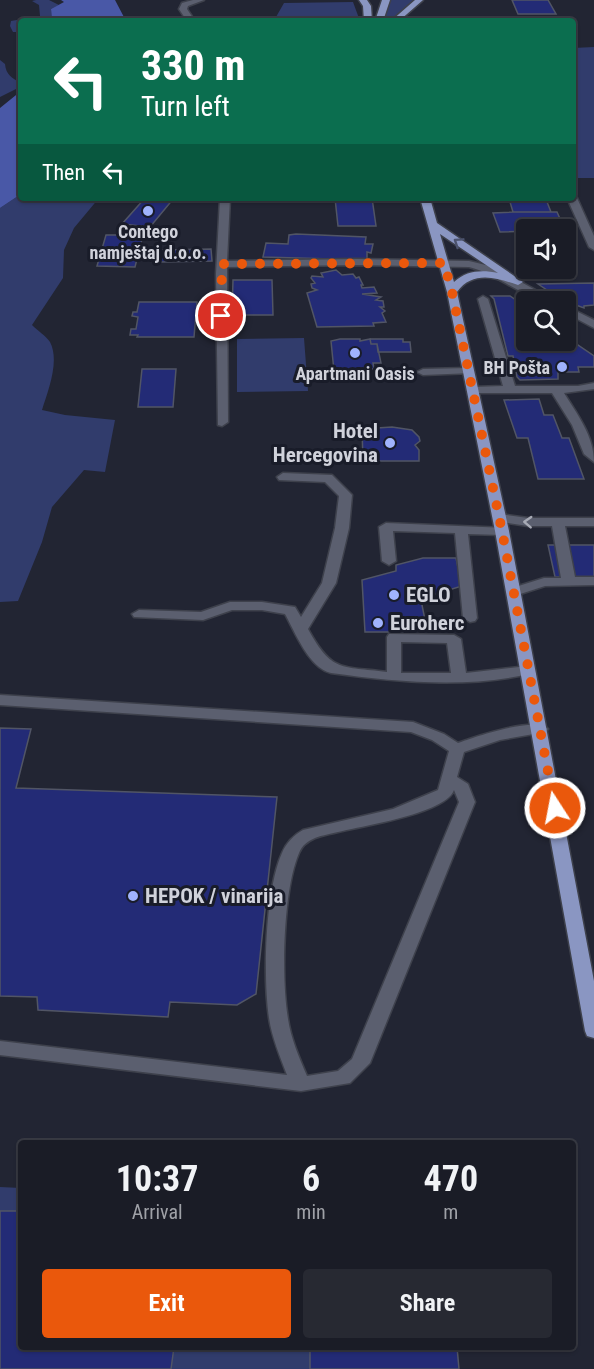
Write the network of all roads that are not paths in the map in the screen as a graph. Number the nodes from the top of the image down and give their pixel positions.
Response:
1 (200, 0) edge
2 (363, 0) edge
3 (386, 0) edge
4 (419, 0) edge
5 (189, 18) edge
6 (368, 18) edge
7 (380, 18) edge
8 (398, 18) edge
9 (225, 201) edge
10 (426, 201) edge
11 (573, 201) edge
12 (433, 225) junction
13 (594, 247) edge
14 (444, 263) junction
15 (222, 264) junction
16 (518, 282) junction
17 (533, 291) edge
18 (452, 292) junction
19 (483, 299) dead end
20 (576, 315) edge
21 (594, 325) edge
22 (469, 371) junction
23 (423, 372) dead end
24 (594, 386) edge
25 (556, 389) junction
26 (472, 390) junction
27 (510, 390) junction
28 (222, 422) dead end
29 (594, 458) edge
30 (284, 477) dead end
31 (594, 522) edge
32 (558, 523) junction
33 (501, 525) junction
34 (461, 530) junction
35 (389, 561) dead end
36 (569, 581) junction
37 (594, 581) edge
38 (514, 592) junction
39 (139, 614) dead end
40 (470, 618) dead end
41 (301, 628) junction
42 (528, 670) junction
43 (394, 677) junction
44 (459, 678) junction
45 (0, 700) edge
46 (540, 729) junction
47 (457, 748) junction
48 (450, 779) junction
49 (591, 995) edge
50 (593, 1021) edge
51 (0, 1048) edge
52 (301, 1084) junction

1 - 5 street
2 - 6 main road
3 - 7 main road
4 - 8 main road
9 - 15 street
10 - 12 main road
11 - 13 street
12 - 14 main road
16 -> 12 main road
14 - 15 street
14 - 16 street
14 - 18 main road
15 - 28 street
16 - 17 street
16 - 18 main road
18 - 22 main road
19 - 27 street
20 - 21 street
22 - 23 street
22 - 26 main road
24 - 25 street
25 - 27 street
25 - 29 street
26 - 27 street
26 - 33 main road
30 - 41 street
31 - 32 street
32 -> 33 street
32 - 36 street
33 - 34 street
33 - 38 main road
34 - 35 street
34 - 40 street
36 - 37 street
36 - 38 street
38 - 42 main road
39 - 41 street
41 - 43 street
42 - 44 street
42 - 46 main road
43 - 44 street
43 - 44 street
45 - 47 street
46 - 47 street
46 - 49 main road
47 - 48 street
48 - 52 street
48 - 52 street
49 - 50 main road
51 - 52 street

